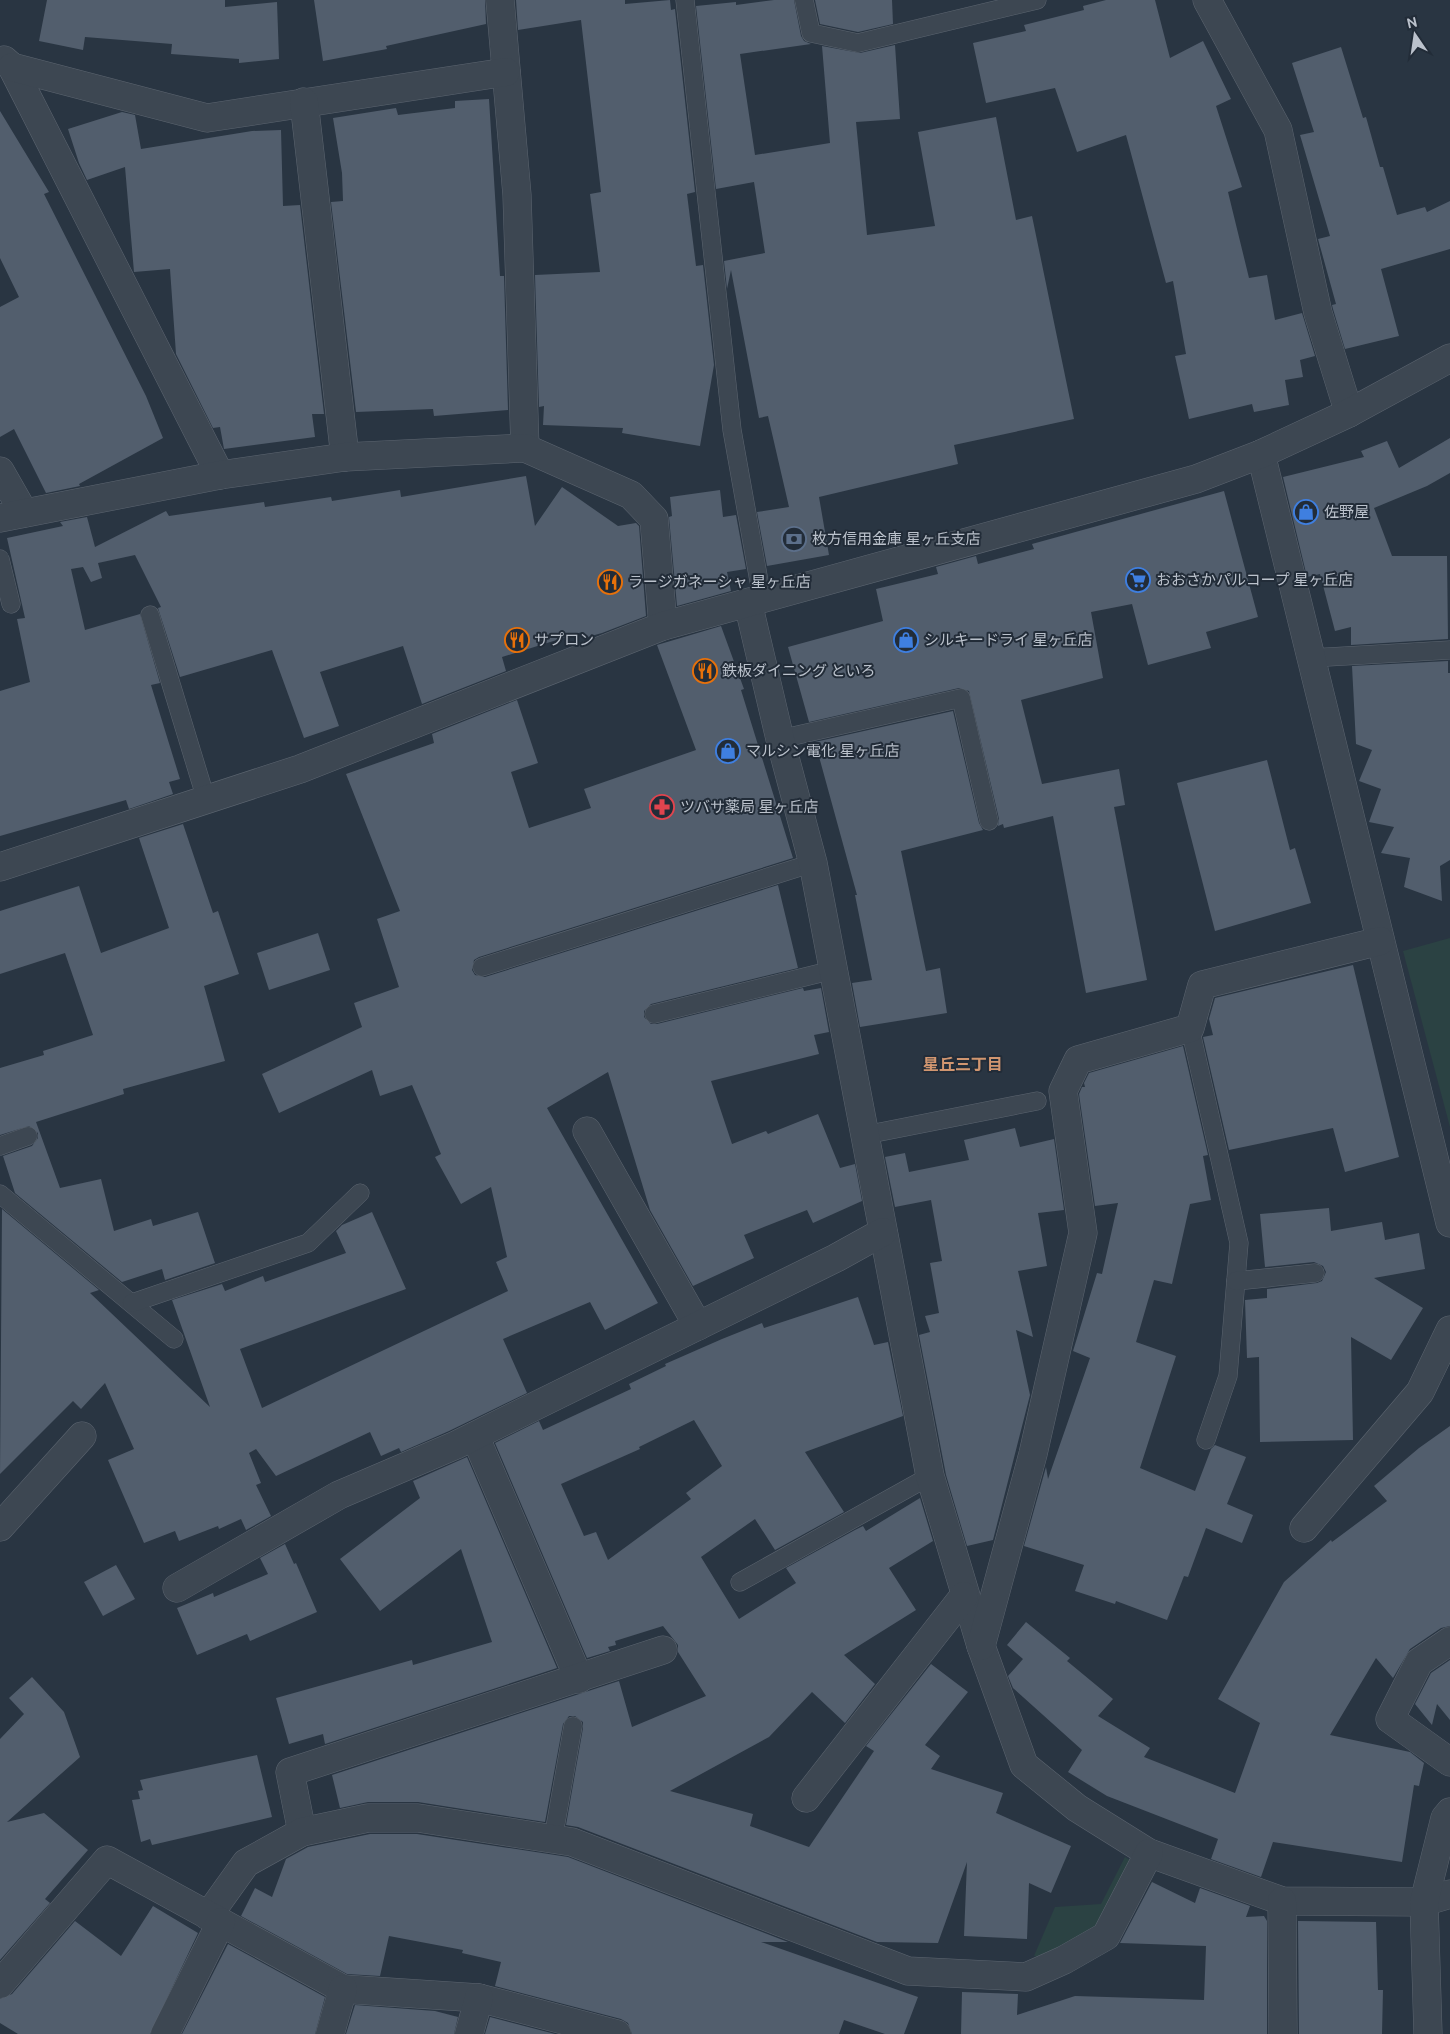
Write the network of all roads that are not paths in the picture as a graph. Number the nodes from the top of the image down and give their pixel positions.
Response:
1 (500, 0) edge
2 (685, 0) edge
3 (804, 0) edge
4 (1037, 0) edge
5 (1207, 0) edge
6 (6, 62) edge
7 (506, 72) junction
8 (304, 102) junction
9 (1450, 358) edge
10 (1350, 413) junction
11 (525, 448) junction
12 (1261, 454) junction
13 (345, 456) junction
14 (0, 471) edge
15 (220, 475) junction
16 (12, 516) edge
17 (0, 559) edge
18 (755, 600) junction
19 (11, 604) dead end
20 (150, 615) dead end
21 (662, 626) junction
22 (1450, 650) edge
23 (1310, 658) junction
24 (780, 739) junction
25 (206, 799) junction
26 (989, 821) dead end
27 (813, 863) junction
28 (0, 867) edge
29 (1380, 941) junction
30 (482, 967) dead end
31 (833, 970) junction
32 (654, 1014) dead end
33 (1190, 1028) junction
34 (1037, 1101) dead end
35 (587, 1131) dead end
36 (865, 1135) junction
37 (28, 1136) dead end
38 (0, 1146) edge
39 (360, 1193) dead end
40 (0, 1194) edge
41 (1450, 1223) edge
42 (883, 1232) junction
43 (1315, 1272) dead end
44 (1236, 1281) junction
45 (132, 1303) junction
46 (698, 1326) junction
47 (1450, 1330) edge
48 (174, 1339) dead end
49 (82, 1436) dead end
50 (475, 1436) junction
51 (1206, 1440) dead end
52 (930, 1476) junction
53 (0, 1527) edge
54 (1304, 1528) dead end
55 (740, 1582) dead end
56 (177, 1588) dead end
57 (964, 1596) junction
58 (1450, 1641) edge
59 (981, 1646) junction
60 (663, 1650) dead end
61 (579, 1679) junction
62 (573, 1726) dead end
63 (1450, 1762) edge
64 (806, 1798) dead end
65 (1450, 1812) edge
66 (302, 1832) junction
67 (553, 1839) junction
68 (1149, 1853) junction
69 (1450, 1894) edge
70 (1282, 1901) junction
71 (1424, 1902) junction
72 (215, 1919) junction
73 (0, 1984) edge
74 (343, 1989) junction
75 (479, 1998) junction
76 (165, 2034) edge
77 (330, 2034) edge
78 (469, 2034) edge
79 (617, 2034) edge
80 (1283, 2034) edge
81 (1428, 2034) edge

1 - 7 street
2 - 18 lane
3 - 4 lane
5 - 10 street
6 - 8 street
6 - 15 street
7 - 8 street
7 - 11 street
8 - 13 street
9 - 10 street
10 - 12 street
11 - 13 street
11 - 21 street
12 - 18 street
12 - 23 street
13 - 15 street
14 - 16 street
15 - 16 street
17 - 19 lane
18 - 21 street
18 - 24 street
20 - 25 lane
21 - 25 street
22 - 23 lane
23 - 29 street
24 - 26 lane
24 - 27 street
25 - 28 street
27 - 30 lane
27 - 31 street
29 - 33 street
29 - 41 street
31 - 32 lane
31 - 36 street
33 - 44 lane
33 - 59 street
34 - 36 lane
35 - 46 street
36 - 42 street
37 - 38 lane
39 - 45 lane
40 - 45 lane
42 - 46 street
42 - 52 street
43 - 44 lane
44 - 51 lane
45 - 48 lane
46 - 50 street
47 - 54 street
49 - 53 street
50 - 56 street
50 - 61 street
52 - 55 lane
52 - 57 street
57 - 59 street
57 - 64 street
58 - 63 street
59 - 68 street
60 - 61 street
61 - 66 street
62 - 67 lane
65 - 71 street
66 - 67 street
66 - 72 street
67 - 68 street
68 - 70 street
69 - 71 street
70 - 71 street
70 - 80 street
71 - 81 street
72 - 73 street
72 - 74 street
72 - 76 street
74 - 75 street
74 - 77 street
75 - 78 street
75 - 79 street

